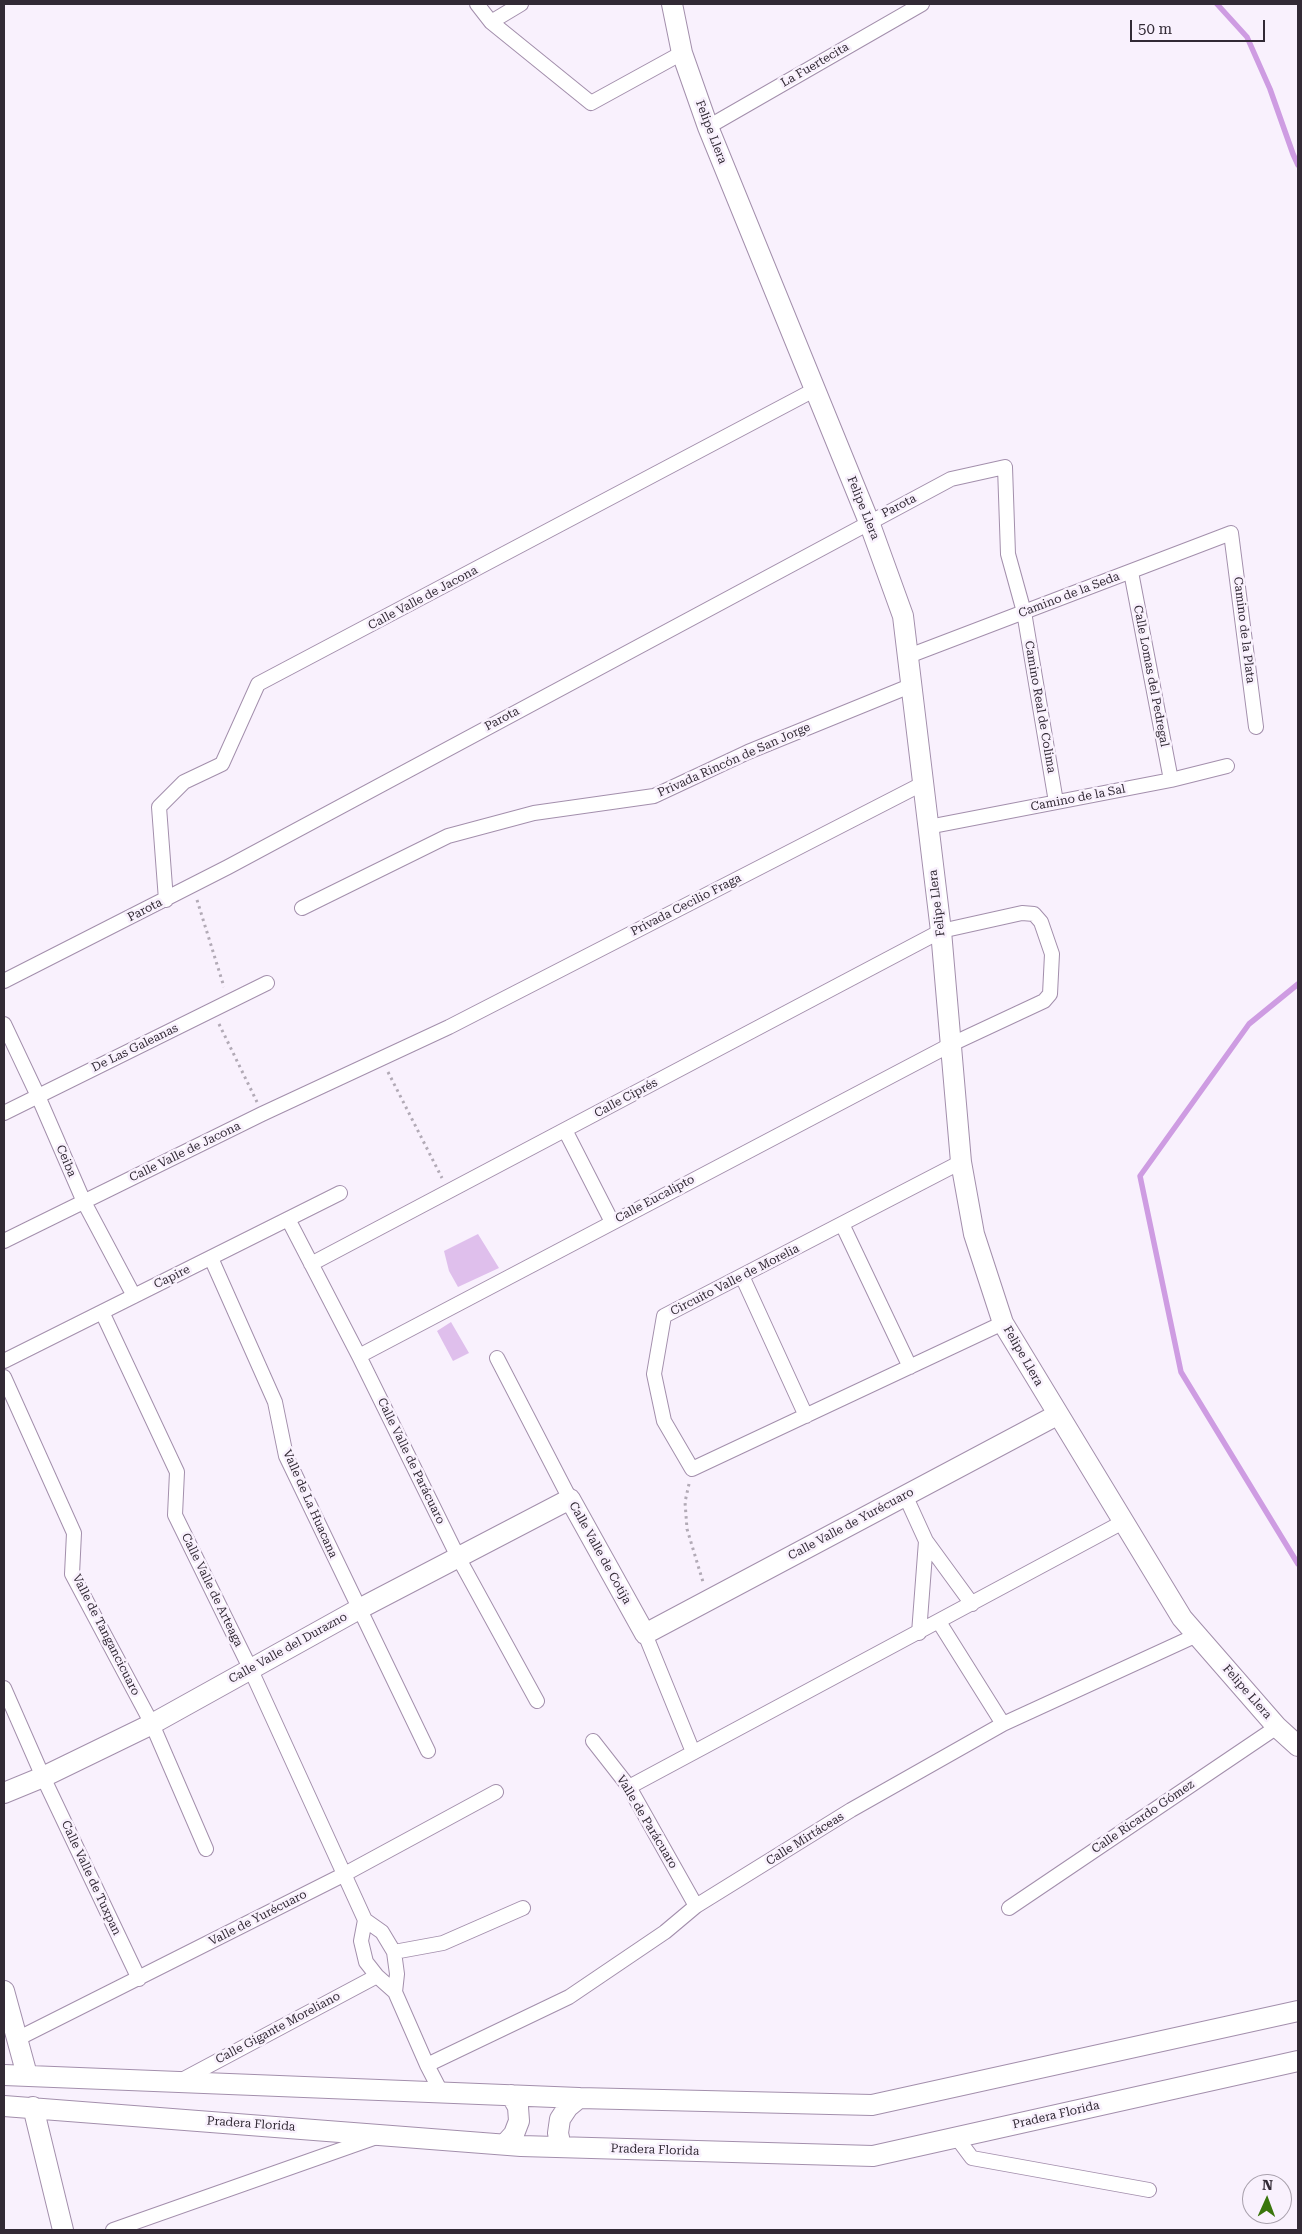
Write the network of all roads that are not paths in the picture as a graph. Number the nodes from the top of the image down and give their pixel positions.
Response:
1 (477, 4) edge
2 (521, 4) edge
3 (672, 4) edge
4 (922, 4) edge
5 (491, 22) junction
6 (682, 54) junction
7 (708, 127) junction
8 (814, 390) junction
9 (1005, 467) joint
10 (869, 522) junction
11 (1231, 533) joint
12 (1130, 572) junction
13 (1024, 612) junction
14 (906, 657) junction
15 (910, 686) junction
16 (1256, 727) dead end
17 (1227, 766) dead end
18 (1171, 780) junction
19 (922, 784) junction
20 (1056, 802) junction
21 (928, 827) junction
22 (166, 900) junction
23 (302, 908) dead end
24 (941, 931) junction
25 (4, 981) edge
26 (267, 983) dead end
27 (4, 1024) edge
28 (952, 1044) junction
29 (381, 1058) joint
30 (38, 1096) junction
31 (4, 1113) edge
32 (565, 1130) junction
33 (961, 1162) junction
34 (340, 1193) dead end
35 (84, 1202) junction
36 (288, 1219) junction
37 (612, 1222) junction
38 (842, 1224) junction
39 (4, 1241) edge
40 (211, 1258) junction
41 (311, 1264) junction
42 (742, 1276) junction
43 (134, 1296) junction
44 (102, 1312) junction
45 (1003, 1323) junction
46 (359, 1356) junction
47 (497, 1358) dead end
48 (4, 1361) edge
49 (910, 1367) junction
50 (4, 1377) edge
51 (1057, 1414) junction
52 (806, 1416) junction
53 (905, 1495) junction
54 (570, 1499) junction
55 (1123, 1522) junction
56 (926, 1541) junction
57 (458, 1557) junction
58 (972, 1604) junction
59 (358, 1609) junction
60 (938, 1622) junction
61 (919, 1633) junction
62 (645, 1634) junction
63 (1196, 1635) junction
64 (250, 1668) junction
65 (4, 1688) edge
66 (537, 1701) dead end
67 (152, 1724) junction
68 (1003, 1724) junction
69 (1277, 1727) junction
70 (593, 1741) dead end
71 (1298, 1746) edge
72 (428, 1751) dead end
73 (693, 1752) junction
74 (43, 1778) junction
75 (629, 1787) junction
76 (496, 1792) dead end
77 (4, 1793) edge
78 (206, 1849) dead end
79 (343, 1875) junction
80 (696, 1906) junction
81 (523, 1908) dead end
82 (1009, 1908) dead end
83 (365, 1920) junction
84 (394, 1952) junction
85 (376, 1976) junction
86 (139, 1979) junction
87 (4, 1991) edge
88 (395, 1992) junction
89 (1297, 2009) edge
90 (17, 2039) junction
91 (1298, 2061) edge
92 (427, 2065) junction
93 (4, 2075) edge
94 (27, 2075) junction
95 (179, 2081) junction
96 (441, 2092) junction
97 (511, 2095) junction
98 (579, 2098) junction
99 (4, 2106) edge
100 (33, 2107) junction
101 (383, 2135) junction
102 (957, 2138) junction
103 (504, 2144) junction
104 (561, 2147) junction
105 (1149, 2190) dead end
106 (63, 2230) edge
107 (114, 2230) edge

1 - 5 street
2 - 5 street
3 - 6 street, Felipe Llera
4 - 7 street, La Fuertecita
5 - 6 street
6 - 7 street, Felipe Llera
7 - 8 street, Felipe Llera
8 - 10 street, Felipe Llera
8 - 22 street, Calle Valle de Jacona
9 - 10 street, Parota
9 - 13 street, Camino Real de Colima
10 - 14 street, Felipe Llera
10 - 22 street, Parota
11 - 12 street, Camino de la Seda
11 - 16 street, Camino de la Plata
12 - 13 street, Camino de la Seda
12 - 18 street, Calle Lomas del Pedregal
13 - 14 street, Camino de la Seda
13 - 20 street, Camino Real de Colima
14 - 15 street, Felipe Llera
15 - 19 street, Felipe Llera
15 - 23 street, Privada Rincón de San Jorge
17 - 18 street, Camino de la Sal
18 - 20 street, Camino de la Sal
19 - 21 street, Felipe Llera
19 - 29 street, Privada Cecilio Fraga
20 - 21 street, Camino de la Sal
21 - 24 street, Felipe Llera
22 - 25 street, Parota
24 - 28 street, Felipe Llera
24 - 28 street, Calle Ciprés
24 - 32 street, Calle Ciprés
26 - 30 street, De Las Galeanas
27 - 30 street, Ceiba
28 - 33 street, Felipe Llera
28 - 37 street, Calle Eucalipto
29 - 35 street, Calle Valle de Jacona
30 - 31 street, De Las Galeanas
30 - 35 street, Ceiba
32 - 37 street
32 - 41 street, Calle Ciprés
33 - 38 street, Circuito Valle de Morelia
33 - 45 street, Felipe Llera
34 - 36 street, Capire
35 - 39 street, Calle Valle de Jacona
35 - 43 street, Ceiba
36 - 40 street, Capire
36 - 41 street, Calle Valle de Parácuaro
37 - 46 street, Calle Eucalipto
38 - 42 street, Circuito Valle de Morelia
38 - 49 street
40 - 43 street, Capire
40 - 59 street, Valle de La Huacana
41 - 46 street, Calle Valle de Parácuaro
42 - 52 street
42 - 52 street, Circuito Valle de Morelia
43 - 44 street, Capire
44 - 48 street, Capire
44 - 64 street, Calle Valle de Arteaga
45 - 49 street
45 - 51 street, Felipe Llera
46 - 57 street, Calle Valle de Parácuaro
47 - 54 street, Calle Valle de Cotija
49 - 52 street
50 - 67 street, Valle de Tangancicuaro
51 - 53 street, Calle Valle de Yurécuaro
51 - 55 street, Felipe Llera
53 - 56 street
53 - 62 street, Calle Valle de Yurécuaro
54 - 57 street, Calle Valle del Durazno
54 - 62 street, Calle Valle de Cotija
55 - 58 street
55 - 63 street, Felipe Llera
56 - 58 street
56 - 61 street
57 - 59 street, Calle Valle del Durazno
57 - 66 street, Calle Valle de Parácuaro
58 - 60 street
59 - 64 street, Calle Valle del Durazno
59 - 72 street, Valle de La Huacana
60 - 61 street
60 - 68 street
61 - 73 street
62 - 73 street, Calle Valle de Cotija
63 - 68 street, Calle Mirtáceas
63 - 69 street, Felipe Llera
64 - 67 street, Calle Valle del Durazno
64 - 79 street, Calle Valle de Arteaga
65 - 74 street, Calle Valle de Tuxpan
67 - 74 street, Calle Valle del Durazno
67 - 78 street, Valle de Tangancicuaro
68 - 80 street, Calle Mirtáceas
69 - 71 street, Felipe Llera
69 - 82 street, Calle Ricardo Gómez
70 - 75 street, Valle de Parácuaro
73 - 75 street
74 - 77 street, Calle Valle del Durazno
74 - 86 street, Calle Valle de Tuxpan
75 - 80 street, Valle de Parácuaro
76 - 79 street, Valle de Yurécuaro
79 - 83 street, Calle Valle de Arteaga
79 - 86 street, Valle de Yurécuaro
80 - 92 street, Calle Mirtáceas
81 - 84 street
83 - 84 street, Calle Valle de Arteaga
83 - 85 street, Calle Valle de Arteaga
84 - 88 street, Calle Valle de Arteaga
85 - 88 street, Calle Valle de Arteaga
85 - 95 street, Calle Gigante Moreliano
86 - 90 street, Valle de Yurécuaro
87 - 90 street
88 - 92 street, Calle Valle de Arteaga
89 - 98 street
90 - 94 street
91 - 102 street, Pradera Florida
92 - 96 street, Calle Valle de Arteaga
93 - 94 street
94 - 95 street
95 - 96 street
96 - 97 street
97 - 98 street
97 - 103 street
98 - 104 street
99 - 100 street, Pradera Florida
100 - 101 street, Pradera Florida
100 - 106 street
101 - 103 street, Pradera Florida
101 - 107 street
102 - 104 street, Pradera Florida
102 - 105 street
103 - 104 street, Pradera Florida

